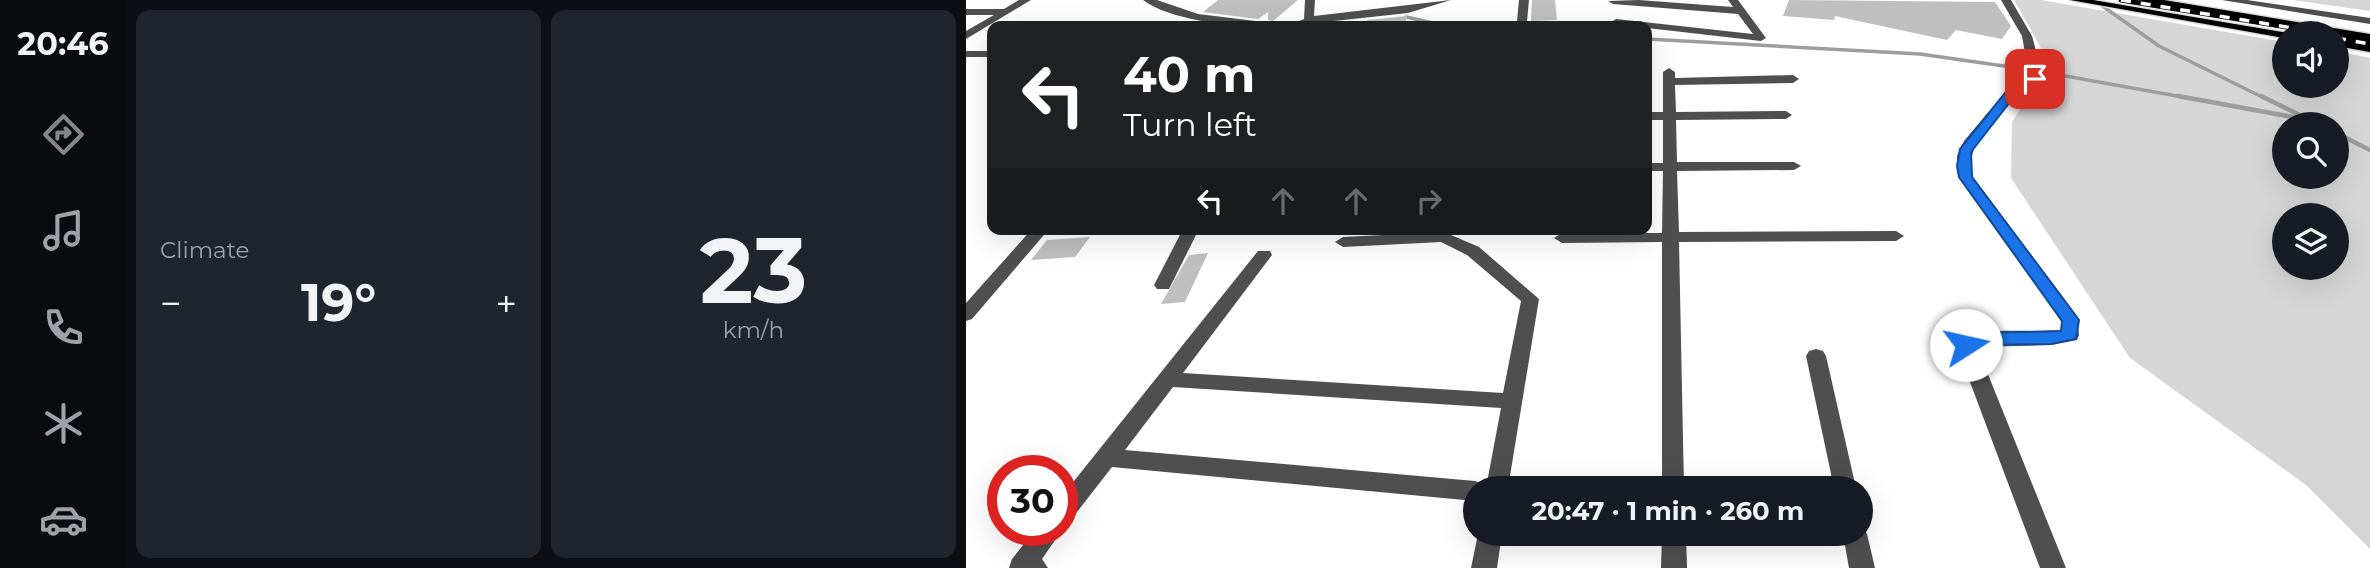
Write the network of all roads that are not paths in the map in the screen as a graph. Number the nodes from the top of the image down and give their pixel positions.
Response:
1 (1026, 0) edge
2 (1148, 0) edge
3 (1310, 0) edge
4 (1446, 0) edge
5 (1524, 0) edge
6 (1733, 0) edge
7 (2006, 0) edge
8 (2075, 0) edge
9 (2141, 0) edge
10 (2183, 0) edge
11 (2227, 0) edge
12 (1613, 1) edge
13 (1742, 11) junction
14 (966, 12) edge
15 (1006, 12) junction
16 (1309, 19) junction
17 (990, 21) edge
18 (1230, 21) edge
19 (1304, 21) edge
20 (1522, 21) dead end
21 (2370, 21) edge
22 (987, 23) edge
23 (1652, 27) edge
24 (2370, 30) edge
25 (2272, 33) edge
26 (968, 34) edge
27 (2370, 37) edge
28 (2349, 45) edge
29 (2370, 49) edge
30 (966, 54) edge
31 (987, 54) edge
32 (1793, 79) dead end
33 (1652, 116) edge
34 (1669, 116) junction
35 (1786, 116) dead end
36 (1794, 166) dead end
37 (1652, 167) edge
38 (1670, 167) junction
39 (1036, 235) edge
40 (1188, 235) edge
41 (1896, 236) dead end
42 (1562, 238) dead end
43 (1671, 239) junction
44 (1343, 242) dead end
45 (1264, 255) dead end
46 (1163, 285) dead end
47 (966, 315) edge
48 (1816, 356) dead end
49 (1167, 379) junction
50 (1512, 401) junction
51 (1106, 457) junction
52 (1499, 476) edge
53 (1673, 476) edge
54 (1842, 476) edge
55 (1463, 490) edge
56 (1078, 493) edge
57 (1037, 546) edge
58 (1488, 546) edge
59 (1674, 546) edge
60 (1857, 546) edge
61 (1035, 568) edge
62 (1484, 568) edge
63 (1674, 568) edge
64 (1862, 568) edge
65 (2053, 568) edge

1 - 15 street
2 - 18 street
3 - 16 street
4 - 16 street
5 - 20 street
6 - 13 street
7 - 65 street
8 - 25 main road
9 - 27 highway
10 - 24 highway
11 - 21 street
12 - 13 street
13 - 23 street
14 - 15 street
15 - 17 street
16 - 19 street
22 - 26 street
28 - 29 main road
30 - 31 street
32 - 34 street
33 - 34 street
34 - 35 street
34 - 38 street
36 - 38 street
37 - 38 street
38 - 43 street
39 - 47 street
40 - 46 street
41 - 43 street
42 - 43 street
43 - 53 street
44 - 50 street
45 - 49 street
48 - 54 street
49 - 50 street
49 - 51 street
50 - 52 street
51 - 55 street
51 - 56 street
57 - 61 street
58 - 62 street
59 - 63 street
60 - 64 street

